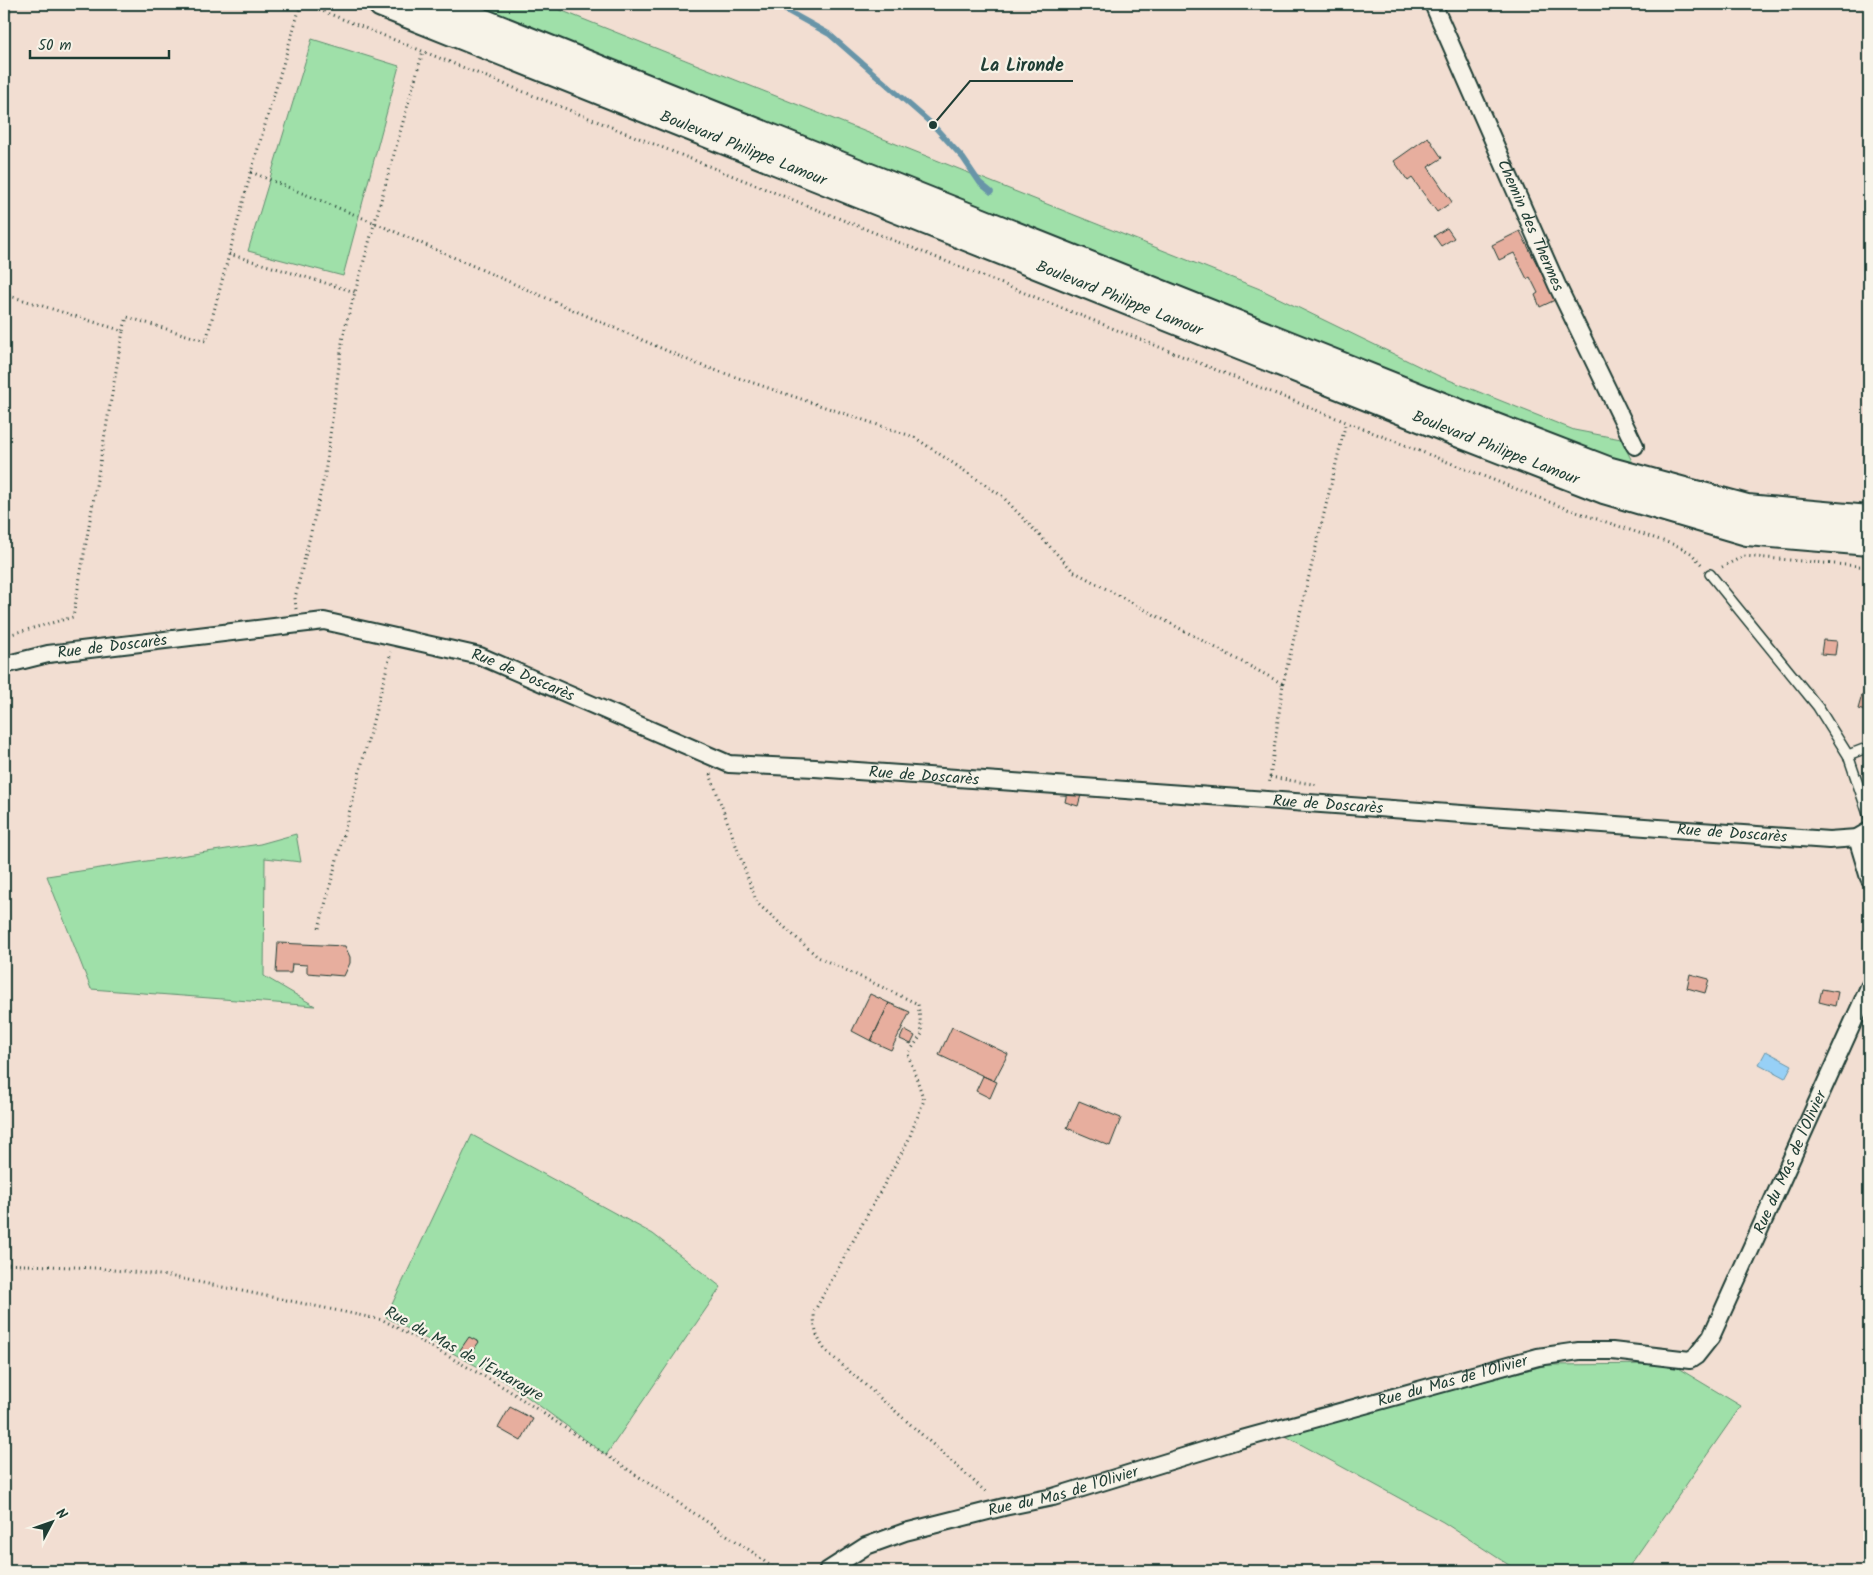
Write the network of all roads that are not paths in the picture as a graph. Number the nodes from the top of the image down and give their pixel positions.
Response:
1 (382, 4) edge
2 (437, 4) edge
3 (1433, 4) edge
4 (1634, 446) dead end
5 (1869, 520) edge
6 (1869, 542) edge
7 (1710, 574) road end
8 (4, 665) edge
9 (1869, 747) edge
10 (1848, 755) junction
11 (1869, 817) edge
12 (1863, 835) edge
13 (1869, 878) edge
14 (1869, 987) edge
15 (827, 1571) edge

1 - 6 main road, Boulevard Philippe Lamour
2 - 5 main road, Boulevard Philippe Lamour
3 - 4 street, Chemin des Thermes
7 - 10 lane
8 - 12 street, Rue de Doscarès
9 - 10 lane
10 - 11 lane
12 - 13 street
14 - 15 street, Rue du Mas de l'Olivier

